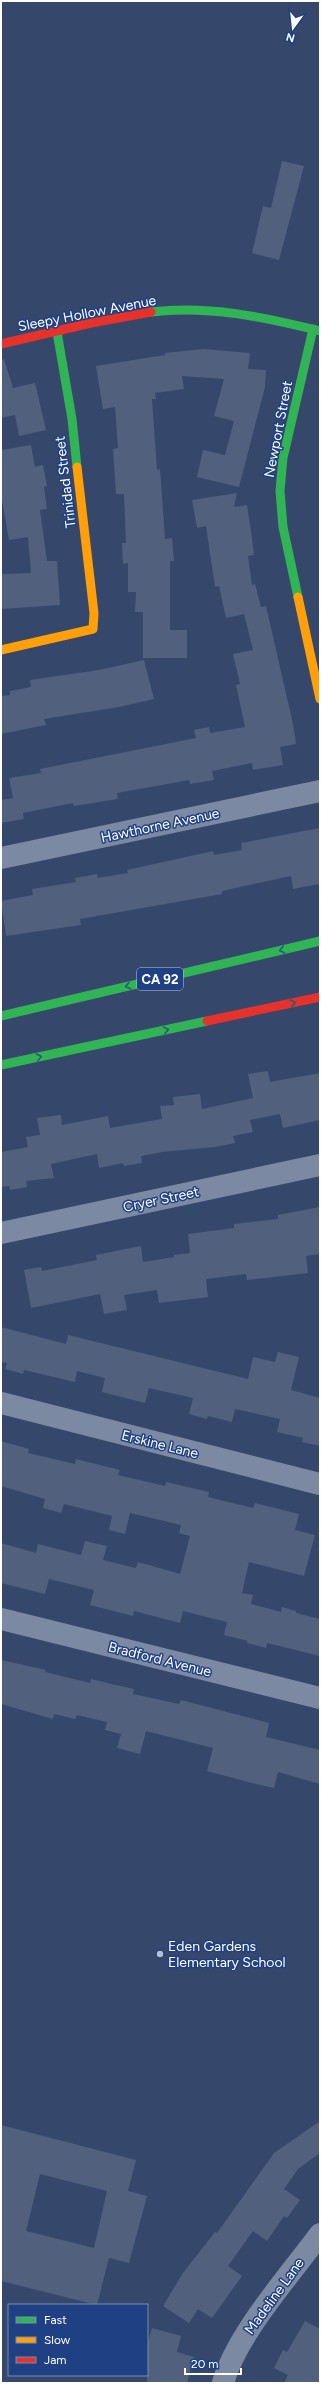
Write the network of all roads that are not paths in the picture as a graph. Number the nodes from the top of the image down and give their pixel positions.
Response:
1 (317, 330) edge
2 (57, 332) junction
3 (1, 344) edge
4 (1, 650) edge
5 (320, 699) edge
6 (320, 791) edge
7 (1, 858) edge
8 (320, 941) edge
9 (320, 997) edge
10 (1, 1016) edge
11 (1, 1065) edge
12 (320, 1165) edge
13 (1, 1233) edge
14 (1, 1403) edge
15 (320, 1484) edge
16 (1, 1619) edge
17 (320, 1698) edge
18 (320, 2234) edge
19 (223, 2383) edge

1 - 2 main road, Sleepy Hollow Avenue
1 - 5 main road, Newport Street
2 - 3 main road, Sleepy Hollow Avenue
2 - 4 main road, Trinidad Street
6 - 7 street, Hawthorne Avenue
8 -> 10 main road, CA 92
11 -> 9 main road
12 - 13 street, Cryer Street
14 - 15 street, Erskine Lane
16 - 17 street, Bradford Avenue
18 - 19 street, Madeline Lane

